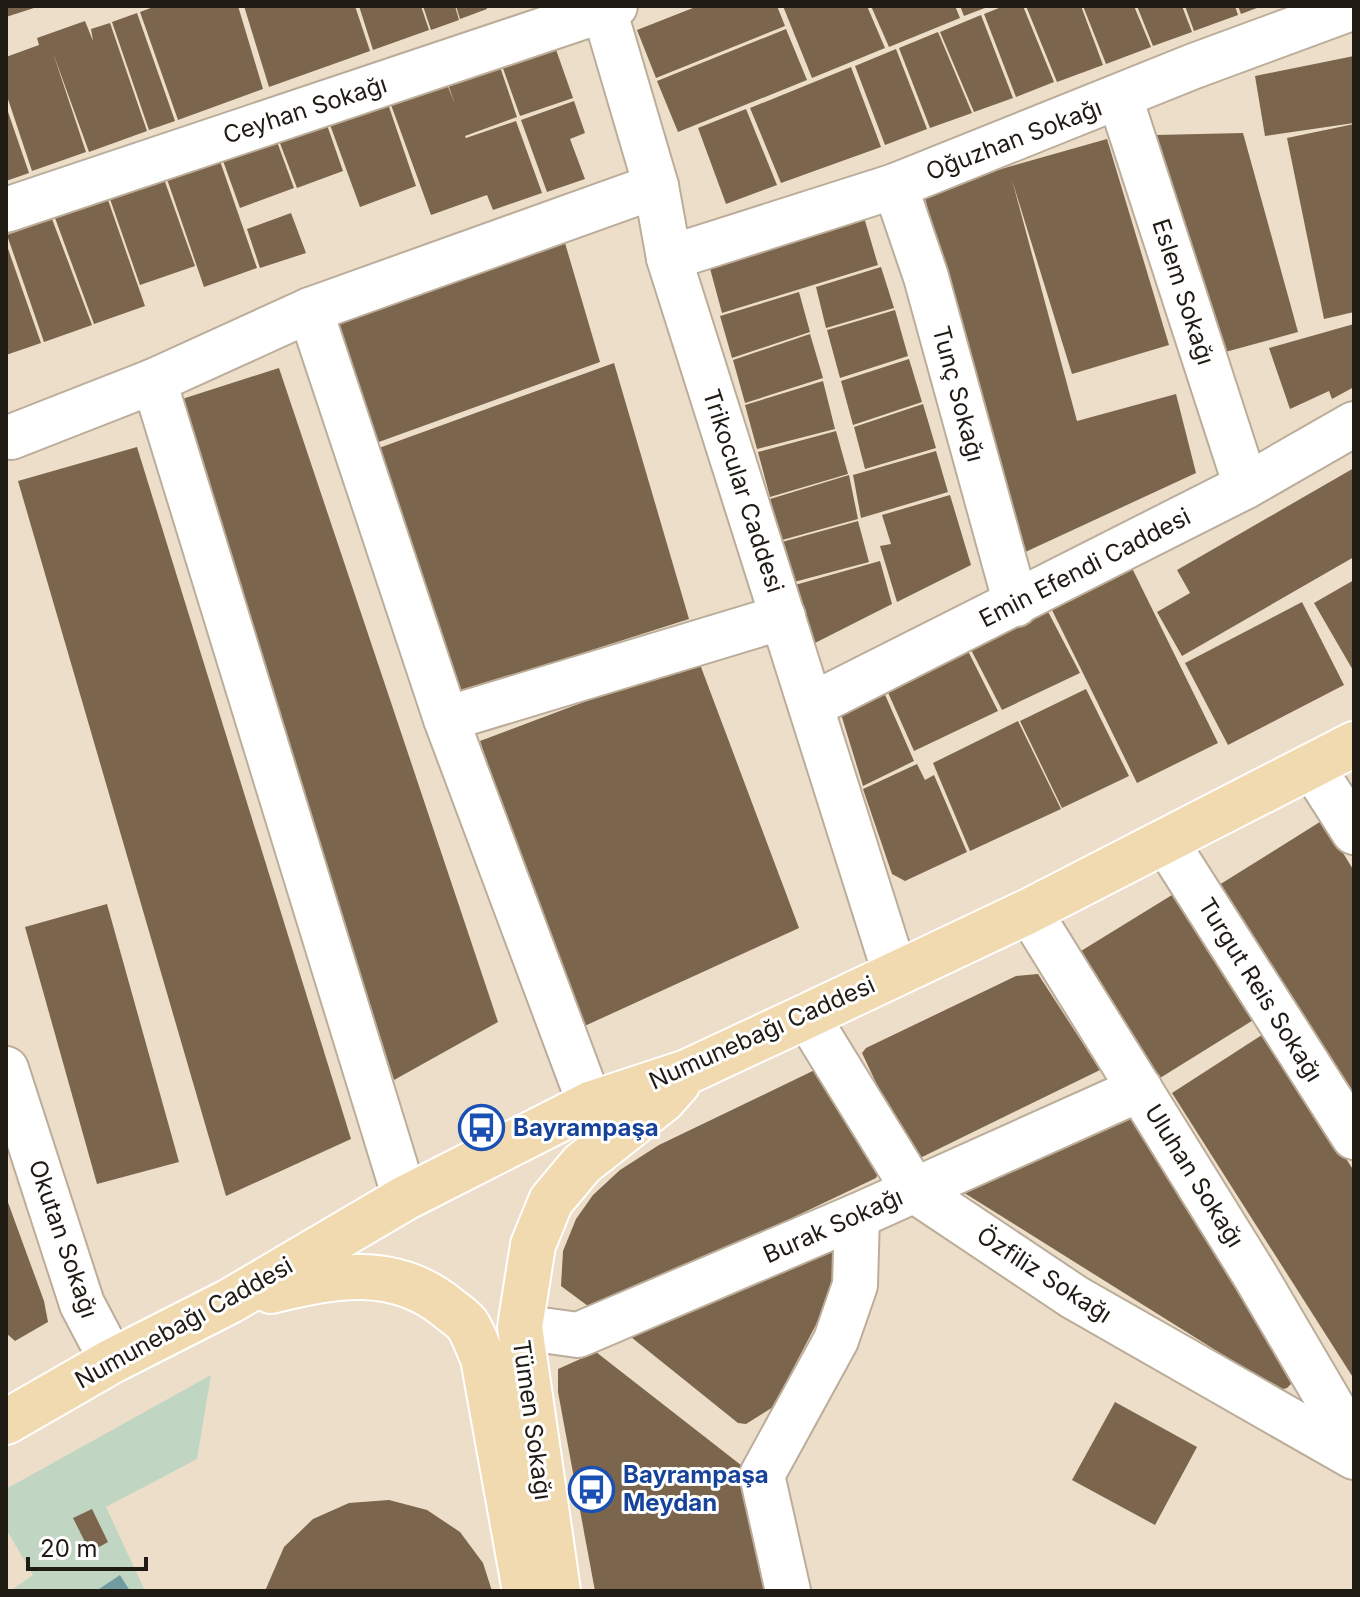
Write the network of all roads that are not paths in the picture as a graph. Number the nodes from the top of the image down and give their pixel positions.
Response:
1 (607, 7) edge
2 (1352, 15) edge
3 (1120, 98) junction
4 (656, 186) junction
5 (895, 186) junction
6 (6, 210) edge
7 (669, 258) junction
8 (310, 310) junction
9 (154, 381) junction
10 (1354, 424) edge
11 (11, 437) dead end
12 (1246, 486) junction
13 (1016, 604) junction
14 (783, 617) junction
15 (812, 705) junction
16 (446, 719) junction
17 (1354, 744) edge
18 (1313, 768) junction
19 (1354, 832) edge
20 (1166, 842) junction
21 (1029, 911) junction
22 (895, 973) junction
23 (807, 1016) junction
24 (6, 1069) edge
25 (687, 1072) junction
26 (1140, 1089) junction
27 (590, 1104) junction
28 (1354, 1137) edge
29 (914, 1190) junction
30 (405, 1198) junction
31 (857, 1216) junction
32 (230, 1301) junction
33 (520, 1327) junction
34 (112, 1361) junction
35 (6, 1422) edge
36 (1354, 1444) edge
37 (1354, 1457) edge
38 (525, 1591) edge
39 (558, 1591) edge
40 (788, 1591) edge

1 - 4 street, Trikocular Caddesi
1 - 6 street, Ceyhan Sokağı
2 - 3 street, Oğuzhan Sokağı
3 - 5 street, Oğuzhan Sokağı
3 - 12 street, Eslem Sokağı
4 - 7 street, Trikocular Caddesi
4 - 8 street
5 - 7 street, Oğuzhan Sokağı
5 - 13 street, Tunç Sokağı
7 - 14 street, Trikocular Caddesi
8 - 9 street
8 - 16 street
9 - 11 street
9 - 30 street
10 - 12 street, Emin Efendi Caddesi
12 - 13 street, Emin Efendi Caddesi
13 - 15 street, Emin Efendi Caddesi
14 - 15 street, Trikocular Caddesi
14 - 16 street
15 - 22 street, Trikocular Caddesi
16 - 27 street
17 - 18 main road, Numunebağı Caddesi
18 - 19 street
18 - 20 main road, Numunebağı Caddesi
20 - 21 main road, Numunebağı Caddesi
20 - 28 street, Turgut Reis Sokağı
21 - 22 main road, Numunebağı Caddesi
21 - 26 street, Uluhan Sokağı
22 - 23 main road, Numunebağı Caddesi
23 - 25 main road, Numunebağı Caddesi
23 - 29 street, Özfiliz Sokağı
24 - 34 street, Okutan Sokağı
25 - 27 main road, Numunebağı Caddesi
25 - 33 main road, Tümen Sokağı
26 - 29 street, Burak Sokağı
26 - 36 street, Uluhan Sokağı
27 - 30 main road, Numunebağı Caddesi
29 - 31 street, Burak Sokağı
29 - 37 street, Özfiliz Sokağı
30 - 32 main road, Numunebağı Caddesi
31 - 33 street, Burak Sokağı
31 - 40 street
32 - 34 main road, Numunebağı Caddesi
32 - 38 main road
33 - 39 main road, Tümen Sokağı
34 - 35 main road, Numunebağı Caddesi

